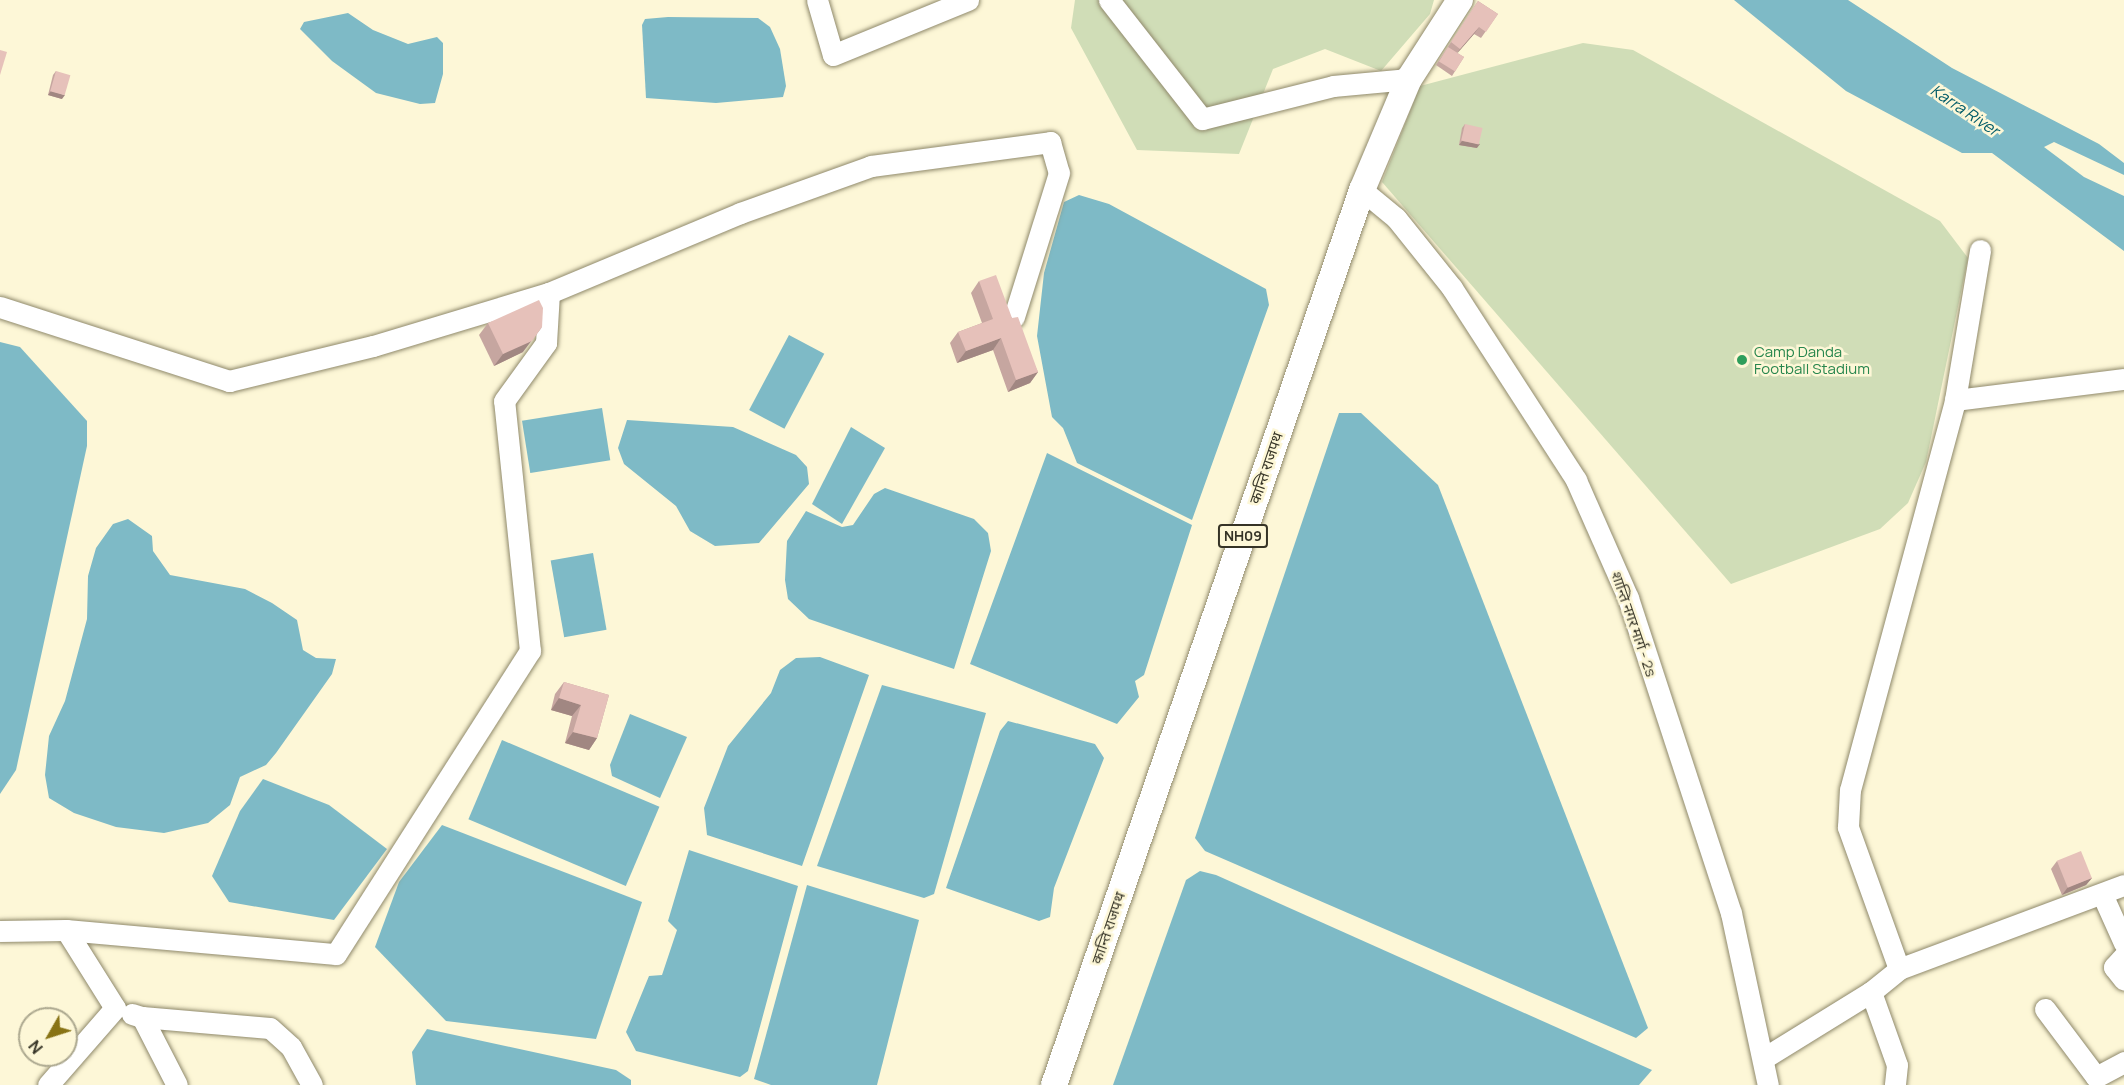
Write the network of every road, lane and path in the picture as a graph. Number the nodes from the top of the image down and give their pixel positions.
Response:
1 (817, 0) edge
2 (968, 0) edge
3 (1109, 0) edge
4 (1460, 0) edge
5 (1409, 79) junction
6 (1362, 190) junction
7 (1980, 250) dead end
8 (549, 293) junction
9 (0, 307) edge
10 (1014, 317) edge
11 (2124, 379) edge
12 (1955, 400) junction
13 (2124, 885) edge
14 (2102, 894) junction
15 (66, 930) junction
16 (0, 931) edge
17 (2124, 943) edge
18 (2124, 957) edge
19 (1899, 969) junction
20 (2124, 980) edge
21 (1871, 992) junction
22 (115, 1008) junction
23 (2045, 1009) dead end
24 (142, 1017) junction
25 (1764, 1058) junction
26 (2124, 1062) edge
27 (1896, 1075) edge
28 (48, 1085) edge
29 (177, 1085) edge
30 (312, 1085) edge
31 (1054, 1085) edge
32 (1768, 1085) edge
33 (1911, 1085) edge

1 - 2 street
3 - 5 street
4 - 5 main road, कान्ति राजपथ / NH09
5 - 6 main road, कान्ति राजपथ / NH09
6 - 25 street, शान्ति नगर मार्ग - 2s
6 - 31 main road, कान्ति राजपथ / NH09
7 - 12 street
8 - 9 street
8 - 10 street
8 - 15 street
11 - 12 street
12 - 19 street
13 - 14 street
14 - 17 street
14 - 19 street
15 - 16 street
15 - 22 street
18 - 20 street
19 - 21 street
21 - 25 street
21 - 27 street
22 - 24 street
22 - 28 street
23 - 26 street
24 - 29 street
24 - 30 street
25 - 32 street, शान्ति नगर मार्ग - 2s
27 - 33 street

